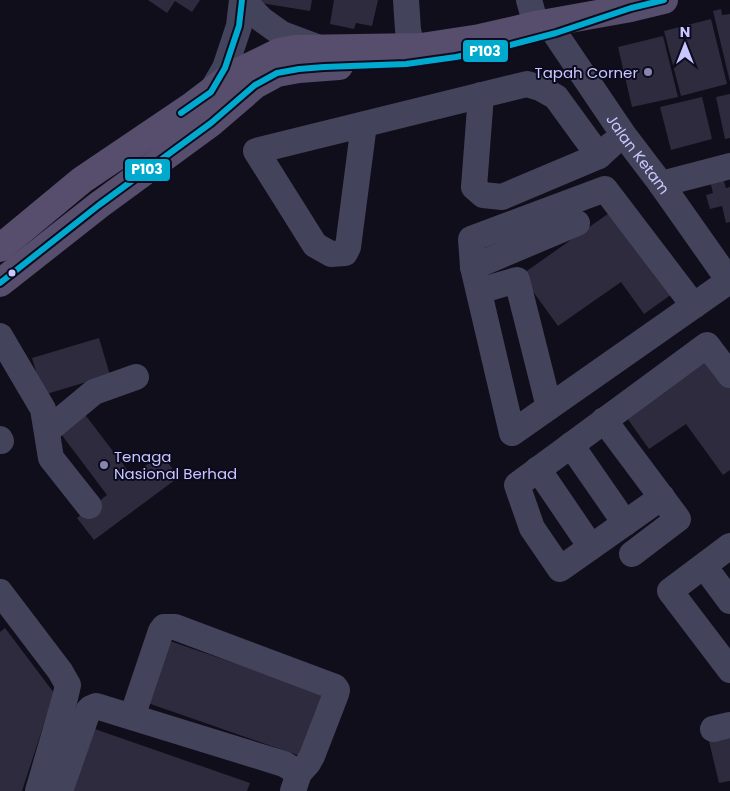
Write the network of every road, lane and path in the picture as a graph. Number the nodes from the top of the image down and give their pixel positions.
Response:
1 (242, 0) edge
2 (406, 0) edge
3 (664, 0) edge
4 (542, 20) edge
5 (412, 46) junction
6 (323, 49) junction
7 (481, 95) junction
8 (205, 107) junction
9 (364, 124) junction
10 (622, 134) junction
11 (599, 156) junction
12 (730, 166) edge
13 (661, 184) junction
14 (44, 212) junction
15 (578, 223) dead end
16 (0, 237) edge
17 (0, 248) edge
18 (476, 279) junction
19 (730, 282) edge
20 (0, 283) edge
21 (694, 306) junction
22 (0, 336) edge
23 (730, 375) edge
24 (136, 377) dead end
25 (549, 407) junction
26 (604, 420) junction
27 (47, 431) junction
28 (571, 445) junction
29 (538, 469) junction
30 (662, 497) junction
31 (89, 506) dead end
32 (625, 522) junction
33 (730, 546) edge
34 (591, 547) junction
35 (632, 554) dead end
36 (704, 566) junction
37 (730, 602) edge
38 (4, 606) edge
39 (730, 670) edge
40 (132, 717) junction
41 (296, 782) edge
42 (38, 791) edge
43 (60, 791) edge

1 - 6 street
1 - 8 street
2 - 5 street
3 - 4 main road
4 - 5 main road
4 - 8 main road
4 - 10 street, Jalan Ketam
5 - 6 main road
6 - 8 main road
7 - 9 street
7 - 11 street
7 - 11 street
8 - 14 main road
8 - 20 main road
9 - 9 street
10 - 11 street
10 - 13 street, Jalan Ketam
12 - 13 street
13 - 19 street, Jalan Ketam
14 - 16 street
14 - 17 main road
15 - 18 street
18 - 21 street
18 - 25 street
18 - 25 street
19 - 21 street
21 - 25 street
22 - 27 street
23 - 26 street
24 - 27 street
26 - 28 street
26 - 30 street
27 - 31 street
28 - 29 street
28 - 32 street
29 - 34 street
29 - 34 street
30 - 32 street
30 - 35 street
32 - 34 street
33 - 36 street
36 - 37 street
36 - 39 street
38 - 42 street
40 - 41 street
40 - 41 street
40 - 43 street

